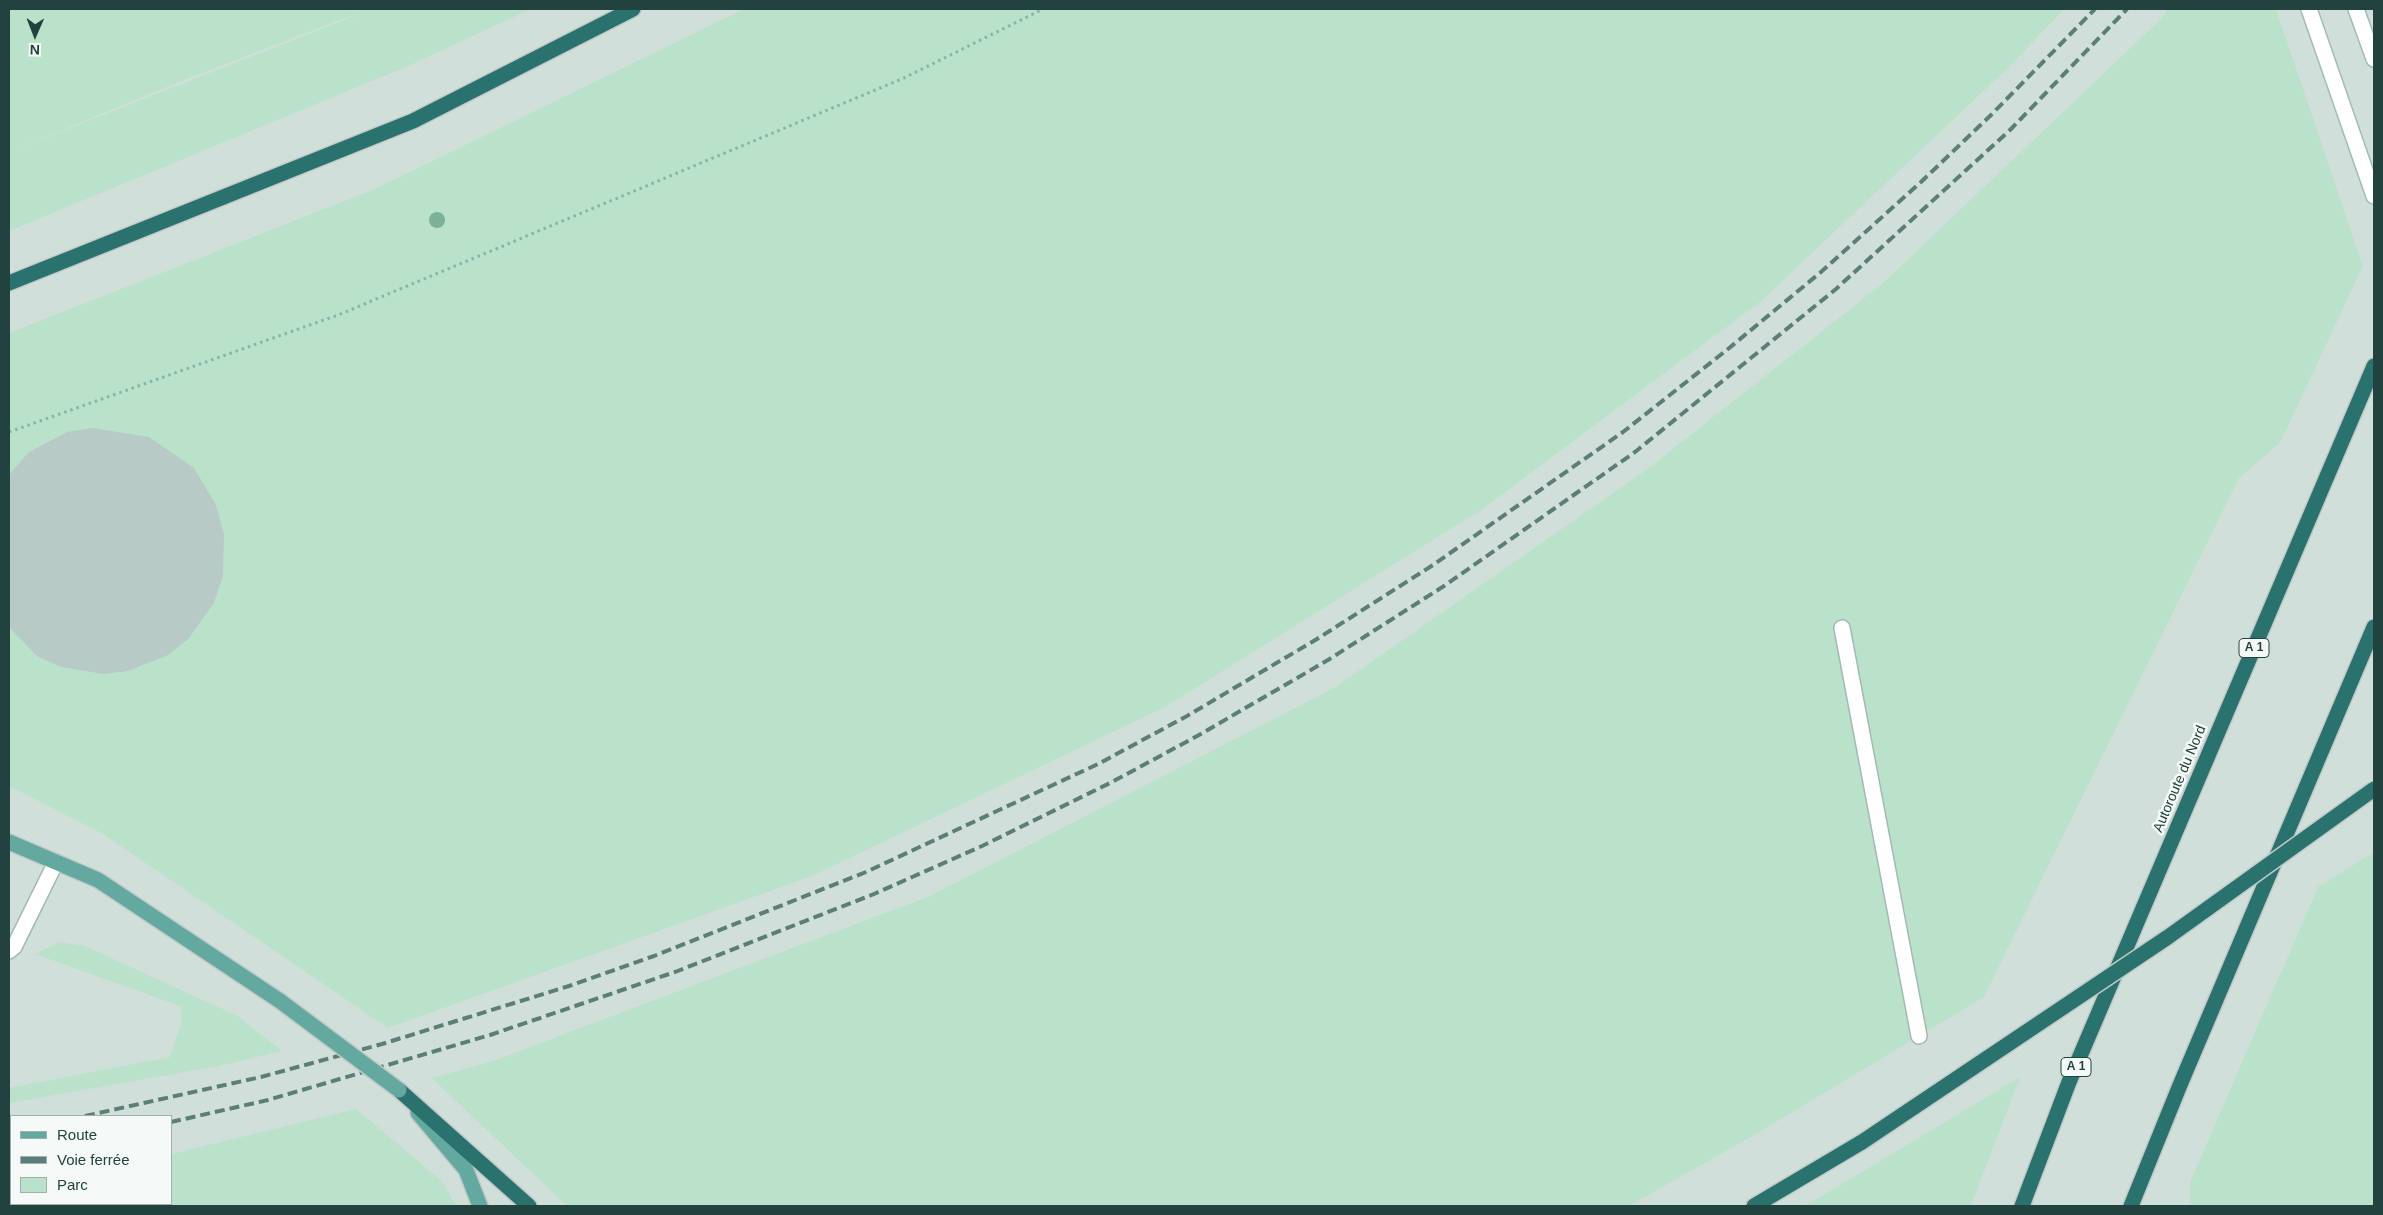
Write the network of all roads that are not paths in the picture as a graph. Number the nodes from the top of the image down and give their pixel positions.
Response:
1 (632, 9) edge
2 (2309, 9) edge
3 (2356, 9) edge
4 (2374, 59) edge
5 (2374, 196) edge
6 (9, 283) edge
7 (2374, 366) edge
8 (2374, 627) edge
9 (1842, 628) dead end
10 (2374, 789) edge
11 (9, 842) edge
12 (56, 862) junction
13 (9, 951) edge
14 (1919, 1036) dead end
15 (399, 1090) junction
16 (480, 1206) edge
17 (529, 1206) edge
18 (1754, 1206) edge
19 (2022, 1206) edge
20 (2131, 1206) edge

1 - 6 highway
2 - 5 main road
3 - 4 main road
7 - 19 highway, Autoroute du Nord / A 1
8 - 20 highway
9 - 14 main road
10 - 18 highway, bridge
11 - 12 main road
12 - 13 main road
12 - 15 main road, bridge
15 - 16 main road
15 - 17 highway

